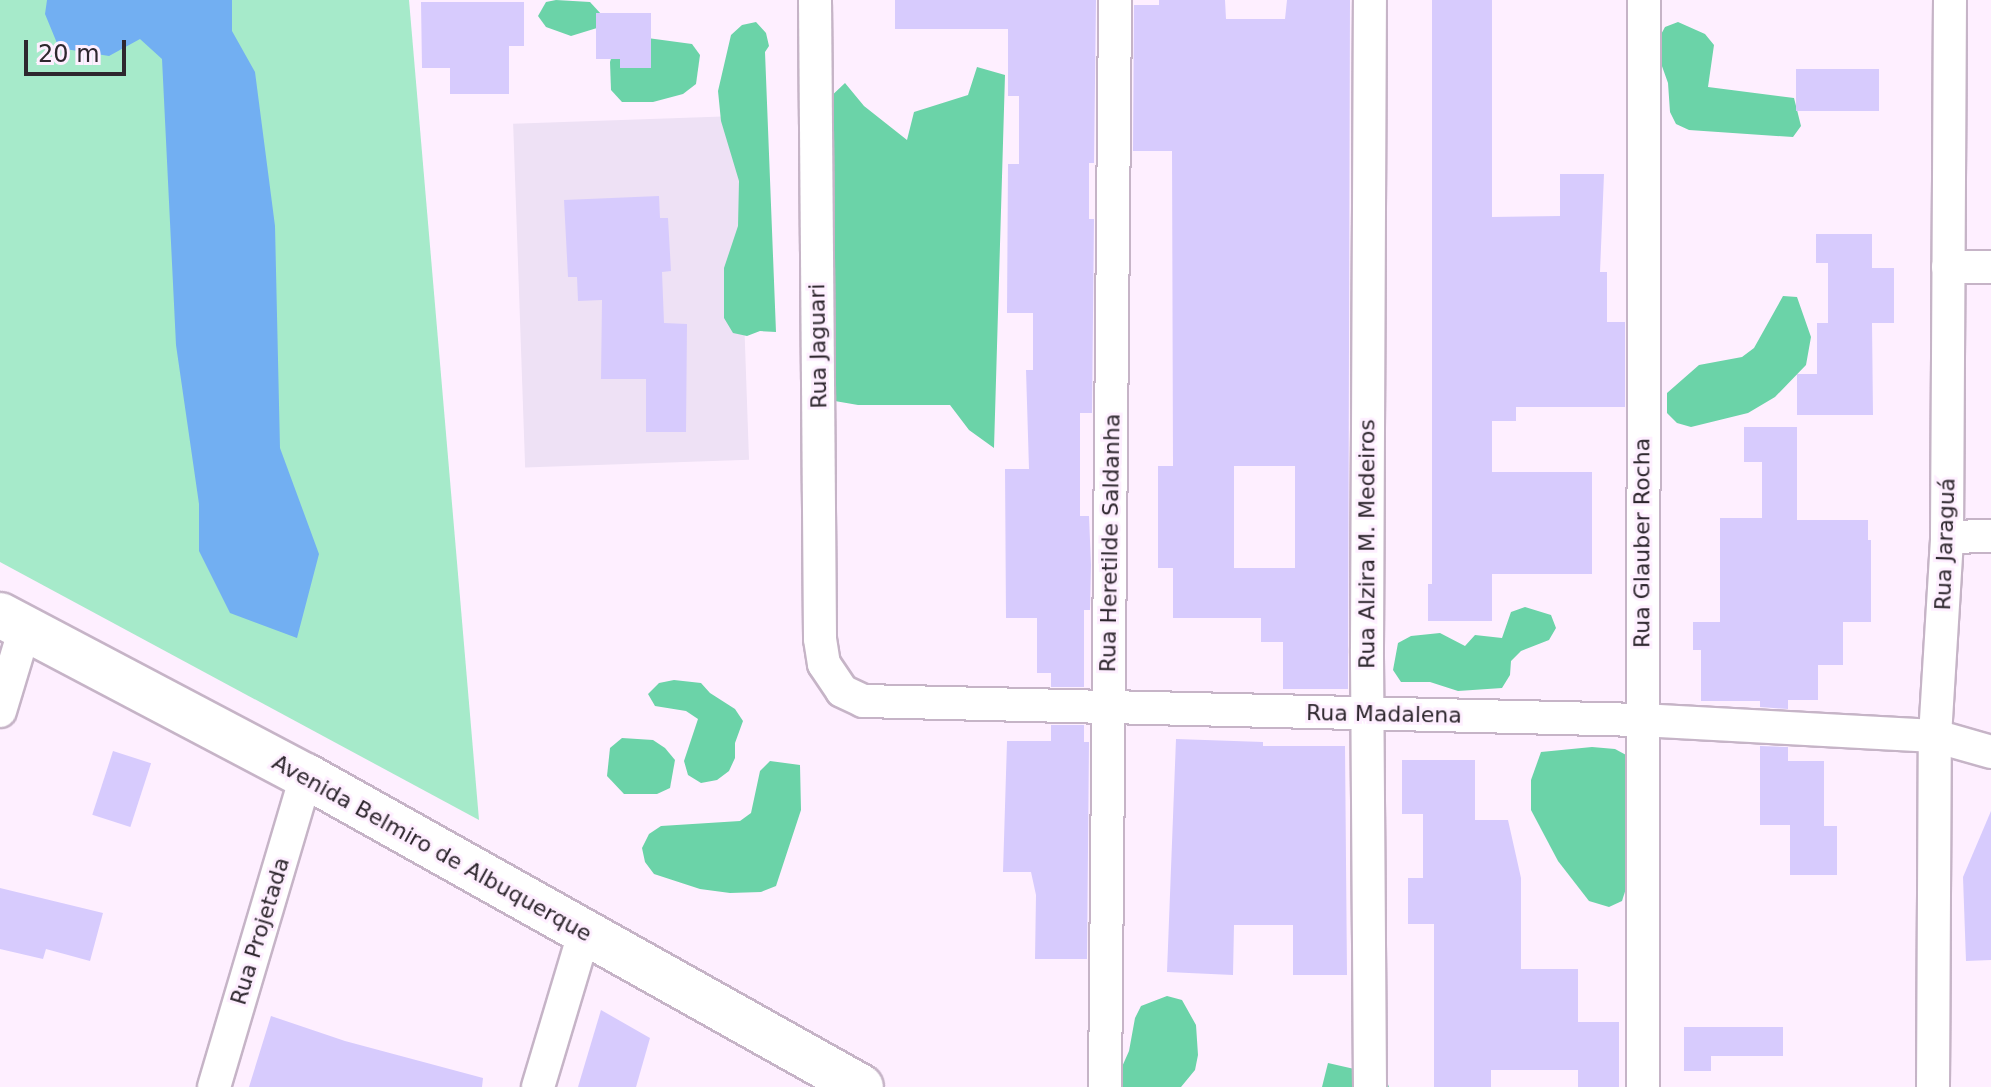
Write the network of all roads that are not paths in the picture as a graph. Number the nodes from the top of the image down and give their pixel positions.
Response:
1 (815, 0) edge
2 (1115, 0) edge
3 (1370, 0) edge
4 (1644, 0) edge
5 (1950, 0) edge
6 (1948, 267) junction
7 (1991, 267) edge
8 (1991, 536) edge
9 (1947, 537) junction
10 (13, 621) edge
11 (837, 688) joint
12 (1108, 707) junction
13 (0, 711) edge
14 (1367, 713) junction
15 (1641, 720) junction
16 (1935, 736) junction
17 (1991, 752) edge
18 (306, 776) junction
19 (584, 934) junction
20 (214, 1087) edge
21 (538, 1087) edge
22 (861, 1087) edge
23 (1105, 1087) edge
24 (1370, 1087) edge
25 (1643, 1087) edge
26 (1933, 1087) edge

1 - 11 street, Rua Jaguari
2 - 12 street, Rua Heretilde Saldanha
3 - 14 street, Rua Alzira M. Medeiros
4 - 15 street, Rua Glauber Rocha
5 - 6 street, Rua Jaraguá
6 - 7 street
6 - 9 street, Rua Jaraguá
8 - 9 street
9 - 16 street, Rua Jaraguá
10 - 13 street
10 - 18 main road, Avenida Belmiro de Albuquerque
11 - 12 street, Rua Madalena
12 - 14 street, Rua Madalena
12 - 23 street, Rua Heretilde Saldanha
14 - 15 street, Rua Madalena
14 - 24 street, Rua Alzira M. Medeiros
15 - 16 street, Rua Madalena
15 - 25 street, Rua Glauber Rocha
16 - 17 street, Rua Madalena
16 - 26 street, Rua Jaraguá
18 - 19 main road, Avenida Belmiro de Albuquerque
18 - 20 street, Rua Projetada
19 - 21 street
19 - 22 main road, Avenida Belmiro de Albuquerque

